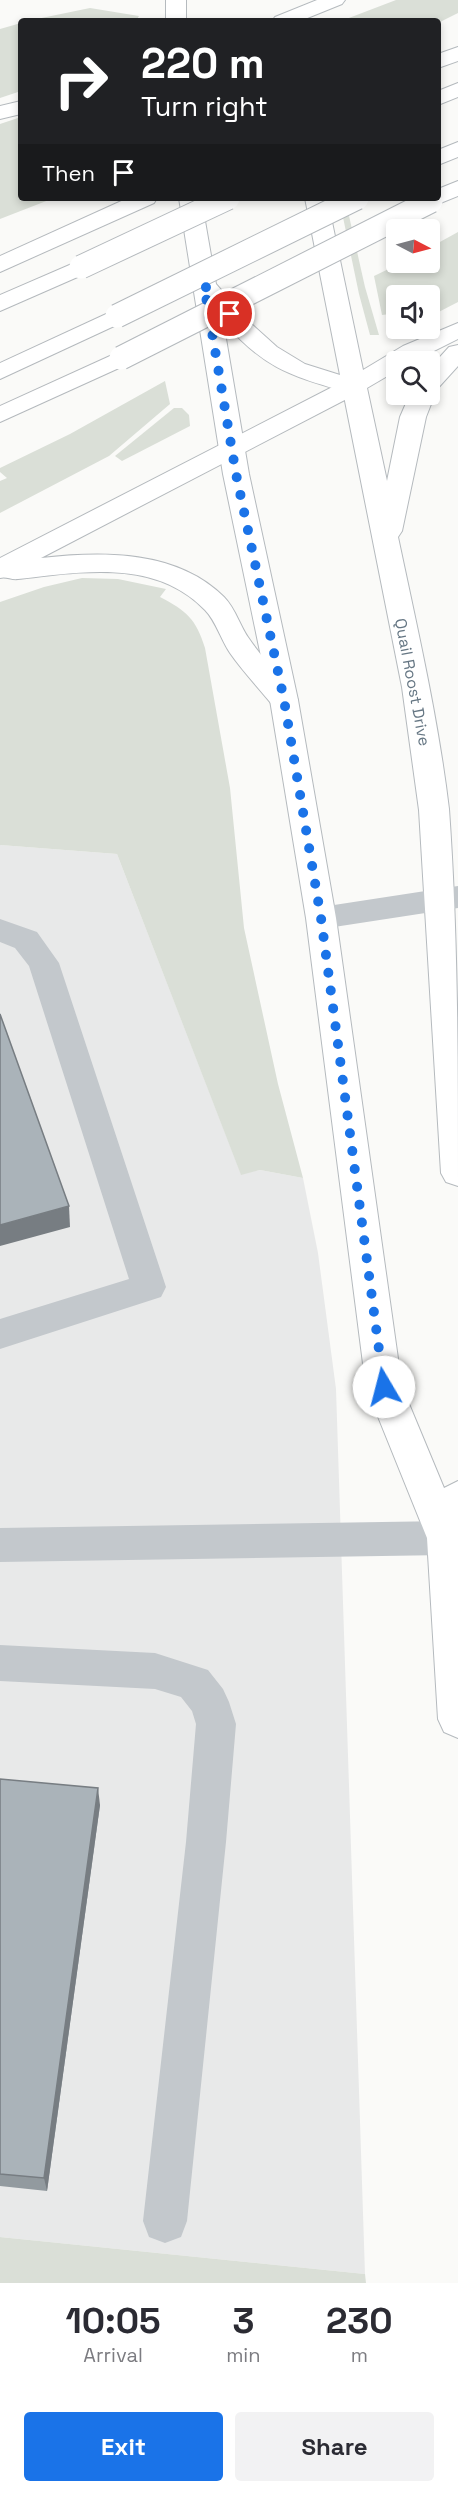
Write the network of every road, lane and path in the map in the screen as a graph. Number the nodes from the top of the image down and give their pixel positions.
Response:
1 (176, 0) edge
2 (335, 0) edge
3 (277, 15) edge
4 (176, 18) edge
5 (458, 52) edge
6 (441, 60) edge
7 (458, 89) edge
8 (441, 98) edge
9 (18, 107) edge
10 (0, 113) edge
11 (458, 149) edge
12 (441, 157) edge
13 (458, 188) edge
14 (441, 196) edge
15 (140, 201) edge
16 (190, 201) edge
17 (222, 201) edge
18 (317, 201) edge
19 (351, 201) edge
20 (431, 201) edge
21 (0, 265) edge
22 (204, 285) junction
23 (0, 304) edge
24 (458, 330) edge
25 (458, 352) edge
26 (440, 371) edge
27 (0, 372) edge
28 (353, 386) junction
29 (419, 405) edge
30 (0, 415) edge
31 (231, 448) junction
32 (386, 544) junction
33 (0, 571) edge
34 (284, 700) junction
35 (448, 898) edge
36 (321, 918) junction
37 (0, 930) edge
38 (454, 1082) edge
39 (458, 1173) edge
40 (0, 1334) edge
41 (458, 1497) edge
42 (446, 1538) junction
43 (0, 1545) edge
44 (455, 1634) edge
45 (0, 1663) edge
46 (458, 1719) edge
47 (165, 2221) dead end

1 - 4 main road
2 - 3 main road
5 - 6 main road
7 - 8 main road
9 - 10 main road
11 - 12 main road
13 - 14 main road
15 - 21 main road
16 - 22 main road
17 - 23 main road, bridge
18 - 28 main road, Quail Roost Drive
19 - 27 main road, bridge
20 - 30 main road, bridge
22 - 28 main road
22 - 31 main road
24 - 28 main road
25 - 26 main road
28 - 31 main road
28 - 32 main road, Quail Roost Drive
29 - 32 main road
31 - 33 main road
31 - 34 main road
32 - 35 main road, Quail Roost Drive
33 - 34 main road
34 - 36 main road
35 - 36 lane
35 - 38 main road, Quail Roost Drive
36 - 42 main road
37 - 40 lane
38 - 39 main road, Quail Roost Drive
41 - 42 main road
42 - 43 lane
42 - 44 main road
44 - 46 main road
45 - 47 lane

